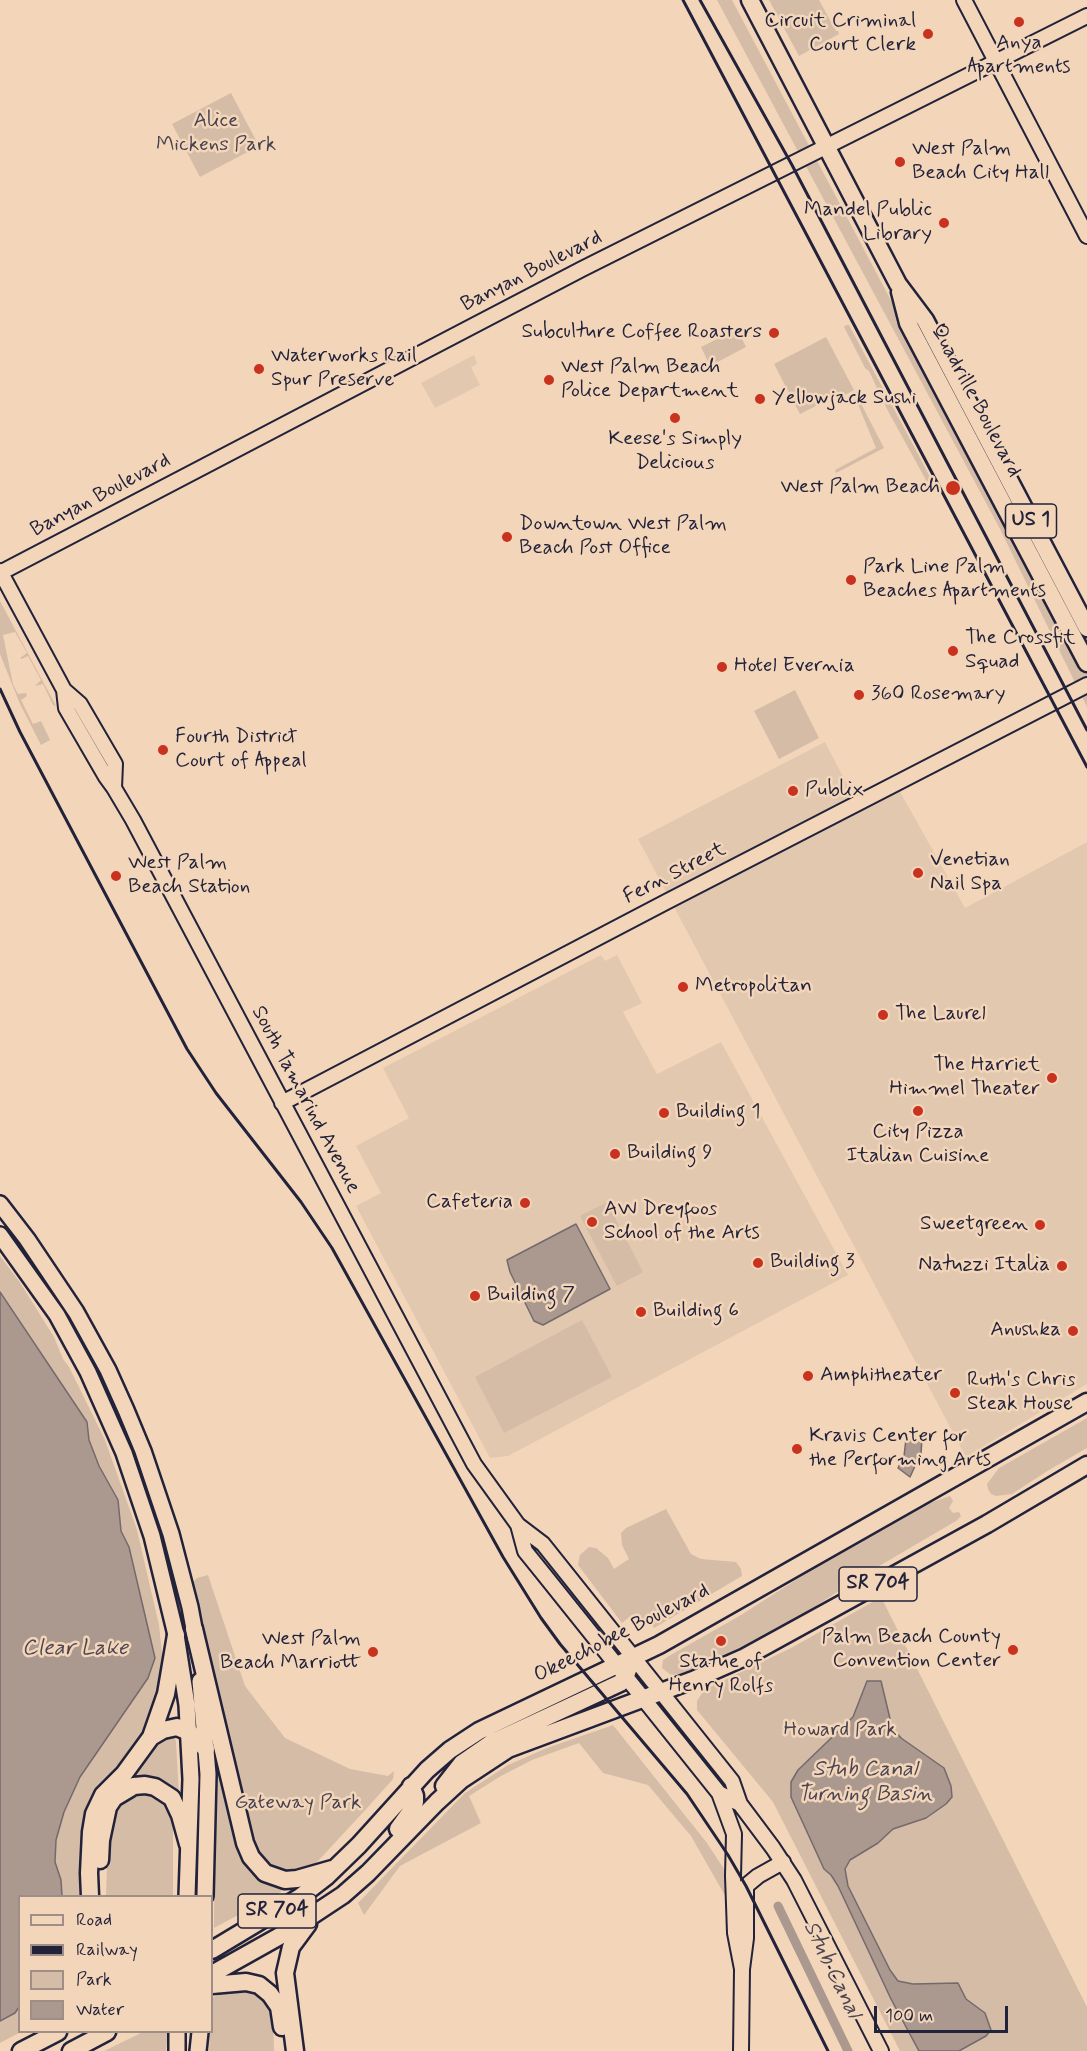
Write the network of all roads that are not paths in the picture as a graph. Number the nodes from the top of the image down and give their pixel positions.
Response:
1 (750, 0) edge
2 (964, 0) edge
3 (1087, 16) edge
4 (995, 62) junction
5 (826, 147) junction
6 (1087, 236) edge
7 (898, 284) junction
8 (0, 572) edge
9 (1087, 628) edge
10 (1087, 663) edge
11 (1087, 685) edge
12 (64, 690) junction
13 (71, 716) junction
14 (99, 737) junction
15 (114, 788) junction
16 (282, 1102) junction
17 (0, 1204) edge
18 (0, 1235) edge
19 (1087, 1401) edge
20 (1087, 1465) edge
21 (518, 1526) junction
22 (194, 1629) junction
23 (176, 1635) junction
24 (633, 1657) junction
25 (621, 1670) junction
26 (662, 1692) junction
27 (644, 1698) junction
28 (189, 1732) junction
29 (151, 1737) junction
30 (206, 1749) junction
31 (411, 1786) junction
32 (719, 1793) junction
33 (740, 1804) junction
34 (430, 1809) junction
35 (188, 1844) junction
36 (387, 1854) junction
37 (783, 1862) junction
38 (338, 1867) junction
39 (746, 1886) junction
40 (90, 1895) edge
41 (100, 1895) edge
42 (187, 1895) edge
43 (205, 1895) edge
44 (734, 1901) junction
45 (316, 1914) junction
46 (213, 1949) edge
47 (742, 1969) junction
48 (213, 1973) edge
49 (213, 1985) edge
50 (37, 2033) edge
51 (54, 2033) edge
52 (103, 2033) edge
53 (177, 2033) edge
54 (200, 2033) edge
55 (13, 2051) edge
56 (21, 2051) edge
57 (71, 2051) edge
58 (177, 2051) edge
59 (198, 2051) edge
60 (284, 2051) edge
61 (295, 2051) edge
62 (741, 2051) edge
63 (881, 2051) edge

1 - 5 main road, Quadrille Boulevard / US 1
2 - 4 street
3 - 4 street, Banyan Boulevard
4 - 5 street, Banyan Boulevard
4 - 6 street
5 - 7 main road, Quadrille Boulevard / US 1
5 - 8 street, Banyan Boulevard
7 - 9 main road, Quadrille Boulevard / US 1
7 - 10 main road, Quadrille Boulevard / US 1
8 - 12 street
11 - 16 street, Fern Street
12 - 13 street, South Tamarind Avenue
12 - 14 street
13 - 14 street
13 - 15 street, South Tamarind Avenue
14 - 15 street
15 - 16 street, South Tamarind Avenue
16 - 21 street, South Tamarind Avenue
17 - 22 main road
18 - 23 main road
19 - 24 main road, Okeechobee Boulevard / SR 704
20 - 26 main road, SR 704
21 - 24 street, South Tamarind Avenue
21 - 25 street, South Tamarind Avenue
22 - 30 main road
22 - 38 main road
23 - 28 main road
23 - 29 main road
24 - 25 main road, Okeechobee Boulevard / SR 704
24 - 26 street, South Tamarind Avenue
25 - 27 street, South Tamarind Avenue
25 - 31 main road, Okeechobee Boulevard / SR 704
25 - 34 main road
26 - 27 main road, SR 704
26 - 33 street, South Tamarind Avenue
27 - 32 street, South Tamarind Avenue
27 - 34 main road, SR 704
28 - 29 main road
28 - 30 main road
28 - 35 main road
29 - 40 main road
30 - 43 main road
31 - 36 main road
31 - 38 main road, Okeechobee Boulevard / SR 704
32 - 33 street
32 - 44 street
33 - 37 street
34 - 36 main road, SR 704
35 - 41 main road
35 - 42 main road
36 - 45 main road, SR 704
37 - 39 street
37 - 63 street
38 - 46 main road, Okeechobee Boulevard / SR 704
39 - 44 street
39 - 47 street
44 - 47 street
45 - 48 main road, SR 704
45 - 61 main road
47 - 62 street
49 - 60 main road
50 - 55 main road
51 - 56 main road
52 - 57 main road
53 - 58 main road
54 - 59 main road

